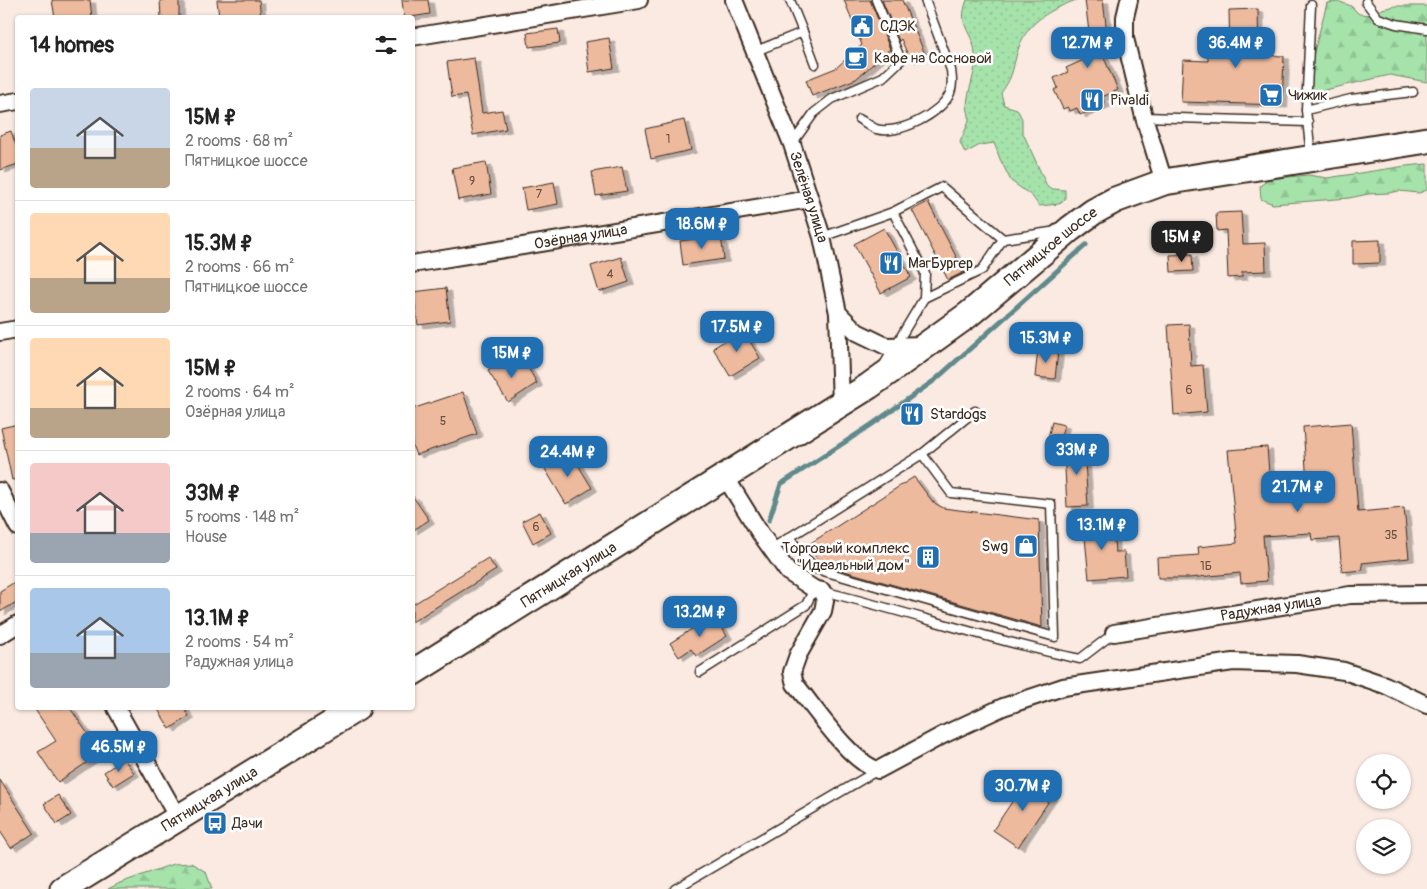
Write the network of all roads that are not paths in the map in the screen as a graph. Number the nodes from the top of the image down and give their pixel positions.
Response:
1 (639, 0) edge
2 (734, 0) edge
3 (790, 0) edge
4 (876, 0) edge
5 (924, 0) edge
6 (1129, 0) edge
7 (1366, 2) dead end
8 (1311, 5) dead end
9 (1427, 29) edge
10 (803, 32) junction
11 (415, 37) edge
12 (756, 50) junction
13 (815, 64) dead end
14 (1413, 92) dead end
15 (15, 102) edge
16 (0, 104) edge
17 (1306, 110) junction
18 (1144, 116) junction
19 (859, 119) dead end
20 (1308, 122) junction
21 (1427, 140) edge
22 (792, 144) junction
23 (1311, 158) junction
24 (1164, 182) junction
25 (810, 200) junction
26 (894, 212) junction
27 (1070, 229) junction
28 (822, 237) junction
29 (1003, 239) junction
30 (415, 264) edge
31 (924, 298) junction
32 (838, 313) junction
33 (15, 330) edge
34 (0, 332) edge
35 (928, 345) junction
36 (896, 347) junction
37 (869, 386) junction
38 (841, 405) junction
39 (975, 411) dead end
40 (922, 454) junction
41 (726, 478) junction
42 (0, 491) edge
43 (15, 521) edge
44 (790, 537) junction
45 (771, 549) junction
46 (818, 590) junction
47 (1427, 594) edge
48 (15, 626) edge
49 (1114, 633) joint
50 (0, 635) edge
51 (415, 671) edge
52 (700, 672) dead end
53 (1427, 706) edge
54 (117, 710) edge
55 (354, 710) edge
56 (878, 770) junction
57 (178, 818) junction
58 (63, 889) edge
59 (675, 889) edge

1 - 11 street
2 - 12 street, Зелёная улица
3 - 10 lane
4 - 22 lane
5 - 19 lane
6 - 18 street
7 - 9 lane
8 - 17 lane
10 - 12 lane
10 - 13 lane
12 - 22 street, Зелёная улица
14 - 17 lane
15 - 16 street
17 - 20 lane
18 - 20 lane
18 - 24 street
20 - 23 lane
21 - 23 main road, Пятницкое шоссе
22 - 25 street, Зелёная улица
23 - 24 main road, Пятницкое шоссе
24 - 27 main road, Пятницкое шоссе
25 - 28 street, Зелёная улица
25 - 30 street, Озёрная улица
26 - 28 lane
26 - 29 lane
26 - 31 lane
27 - 29 lane
27 - 35 main road, Пятницкое шоссе
28 - 32 street, Зелёная улица
29 - 31 lane
31 - 36 lane
32 - 36 street
32 - 38 street, Зелёная улица
33 - 34 street
35 - 36 street
35 - 37 main road, Пятницкое шоссе
36 - 37 lane
37 - 38 main road, Пятницкое шоссе
38 - 41 main road, Пятницкое шоссе
39 - 40 lane
40 - 44 lane
40 - 44 lane
41 - 45 street
41 - 51 main road, Пятницкая улица
42 - 43 street
44 - 45 lane
45 - 46 street
46 - 49 lane
46 - 52 lane
46 - 56 street
47 - 49 street, Радужная улица
48 - 50 street
53 - 56 street
54 - 57 street
55 - 57 main road, Пятницкая улица
56 - 59 lane
57 - 58 main road, Пятницкая улица

